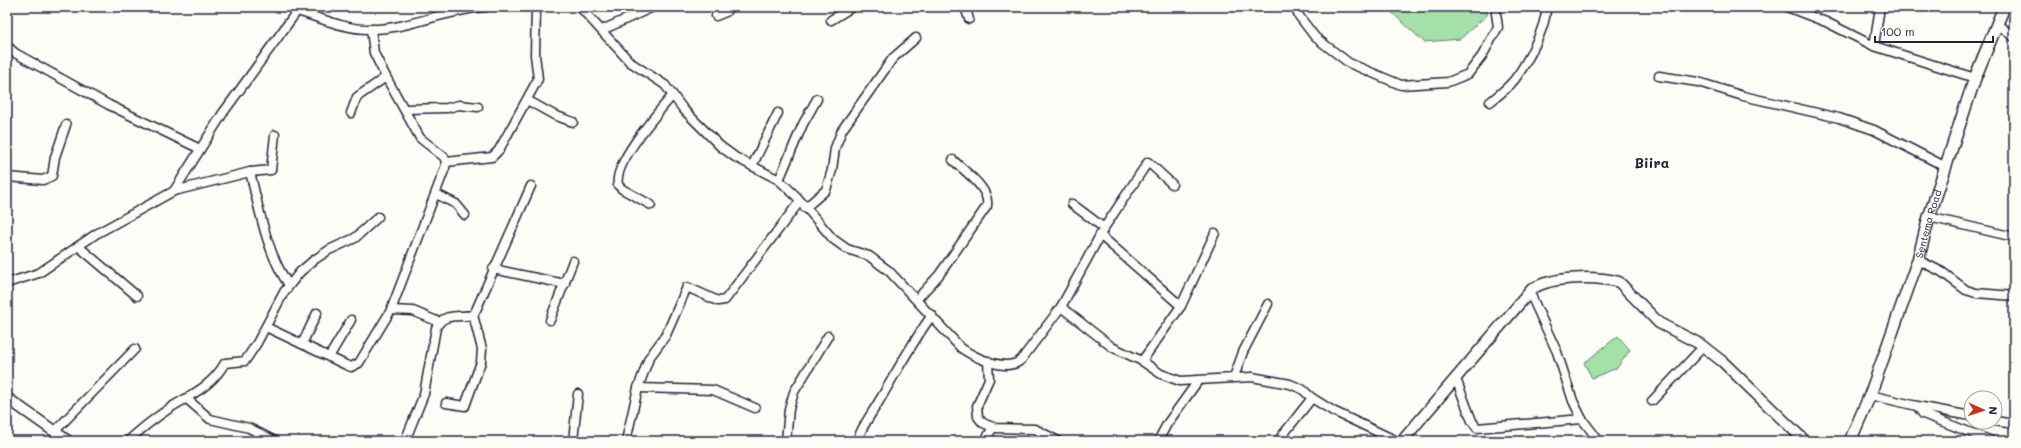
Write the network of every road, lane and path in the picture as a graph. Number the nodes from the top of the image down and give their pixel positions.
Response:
1 (486, 7) edge
2 (536, 7) edge
3 (580, 7) edge
4 (653, 7) edge
5 (728, 7) edge
6 (852, 7) edge
7 (965, 7) edge
8 (1296, 7) edge
9 (1495, 7) edge
10 (1546, 7) edge
11 (1787, 7) edge
12 (1880, 7) edge
13 (2004, 7) edge
14 (298, 9) edge
15 (716, 16) dead end
16 (969, 19) dead end
17 (831, 20) dead end
18 (1998, 25) junction
19 (371, 29) junction
20 (602, 30) junction
21 (2014, 37) edge
22 (916, 38) dead end
23 (7, 46) edge
24 (1874, 46) junction
25 (1659, 76) dead end
26 (386, 77) junction
27 (1975, 78) junction
28 (673, 95) junction
29 (818, 99) dead end
30 (527, 100) junction
31 (1490, 102) dead end
32 (478, 107) dead end
33 (405, 109) junction
34 (351, 113) dead end
35 (778, 113) dead end
36 (573, 122) dead end
37 (66, 125) dead end
38 (275, 135) dead end
39 (200, 149) junction
40 (953, 160) dead end
41 (446, 162) junction
42 (752, 166) junction
43 (1946, 167) junction
44 (250, 172) junction
45 (7, 178) edge
46 (779, 180) junction
47 (1172, 184) dead end
48 (531, 186) dead end
49 (174, 191) junction
50 (436, 194) junction
51 (803, 204) junction
52 (1072, 204) dead end
53 (651, 205) dead end
54 (465, 215) dead end
55 (378, 217) dead end
56 (1929, 217) junction
57 (1102, 231) junction
58 (1215, 233) dead end
59 (2014, 238) edge
60 (78, 246) junction
61 (1918, 260) junction
62 (573, 261) dead end
63 (493, 269) junction
64 (7, 283) edge
65 (565, 284) junction
66 (289, 285) junction
67 (1529, 291) junction
68 (137, 296) dead end
69 (2014, 296) edge
70 (917, 299) junction
71 (1268, 304) dead end
72 (1181, 306) junction
73 (1061, 307) junction
74 (391, 310) junction
75 (317, 313) dead end
76 (473, 315) junction
77 (932, 315) junction
78 (351, 320) dead end
79 (550, 320) dead end
80 (439, 322) junction
81 (266, 327) junction
82 (828, 336) dead end
83 (302, 344) junction
84 (1703, 347) junction
85 (135, 349) dead end
86 (329, 357) junction
87 (988, 361) junction
88 (1142, 361) junction
89 (1234, 377) junction
90 (1456, 379) junction
91 (1198, 381) junction
92 (638, 388) junction
93 (578, 394) dead end
94 (1870, 395) junction
95 (7, 398) edge
96 (187, 398) junction
97 (1312, 398) junction
98 (1652, 401) dead end
99 (446, 403) dead end
100 (1917, 406) junction
101 (756, 408) dead end
102 (1963, 415) edge
103 (1582, 418) junction
104 (2003, 422) edge
105 (2014, 424) edge
106 (993, 428) junction
107 (55, 431) junction
108 (68, 441) edge
109 (128, 441) edge
110 (275, 441) edge
111 (405, 441) edge
112 (573, 441) edge
113 (626, 441) edge
114 (786, 441) edge
115 (858, 441) edge
116 (985, 441) edge
117 (1058, 441) edge
118 (1158, 441) edge
119 (1278, 441) edge
120 (1397, 441) edge
121 (1402, 441) edge
122 (1599, 441) edge
123 (1805, 441) edge
124 (1850, 441) edge
125 (1992, 441) edge

1 - 19 street
2 - 30 street
3 - 20 street
4 - 20 street
5 - 15 street
6 - 17 street
7 - 16 street
8 - 9 street
10 - 31 street
11 - 24 street
12 - 24 street
13 - 18 main road, Sentema Road
14 - 19 street
14 - 39 street
18 - 21 street
18 - 27 main road, Sentema Road
19 - 26 street
20 - 28 street
22 - 51 street
23 - 39 street
24 - 27 street
25 - 43 street
26 - 33 street
26 - 34 street
27 - 43 main road, Sentema Road
28 - 42 street
28 - 53 street
29 - 46 street
30 - 36 street
30 - 41 street
32 - 33 street
33 - 41 street
35 - 42 street
37 - 45 street
38 - 44 street
39 - 49 street
40 - 70 street
41 - 50 street
42 - 46 street
43 - 56 main road, Sentema Road
44 - 49 street
44 - 66 street
46 - 51 street
47 - 57 street
48 - 63 street
49 - 60 street
50 - 54 street
50 - 74 street
51 - 70 street
51 - 92 street
52 - 57 street
55 - 66 street
56 - 59 street
56 - 61 main road, Sentema Road
57 - 72 street
57 - 73 street
58 - 72 street
60 - 64 street
60 - 68 street
61 - 69 street
61 - 94 main road, Sentema Road
62 - 65 street
63 - 65 street
63 - 76 street
65 - 79 street
66 - 81 street
67 - 84 street
67 - 90 street
67 - 103 street
70 - 77 street
71 - 89 street
72 - 88 street
73 - 87 street
73 - 88 street
74 - 80 street
74 - 86 street
75 - 83 street
76 - 80 street
76 - 99 street
77 - 87 street
77 - 115 street
78 - 86 street
80 - 111 street
81 - 83 street
81 - 96 street
82 - 114 street
83 - 86 street
84 - 98 street
84 - 123 street
85 - 107 street
87 - 106 street
88 - 91 street
89 - 91 street
89 - 97 street
90 - 103 street
90 - 121 street
91 - 118 street
92 - 101 street
92 - 113 street
93 - 112 street
94 - 100 street
94 - 124 main road, Sentema Road
95 - 107 street
96 - 109 street
96 - 110 street
97 - 119 street
97 - 120 street
100 - 102 street
100 - 125 street
103 - 122 street
104 - 105 street
106 - 116 street
106 - 117 street
107 - 108 street

